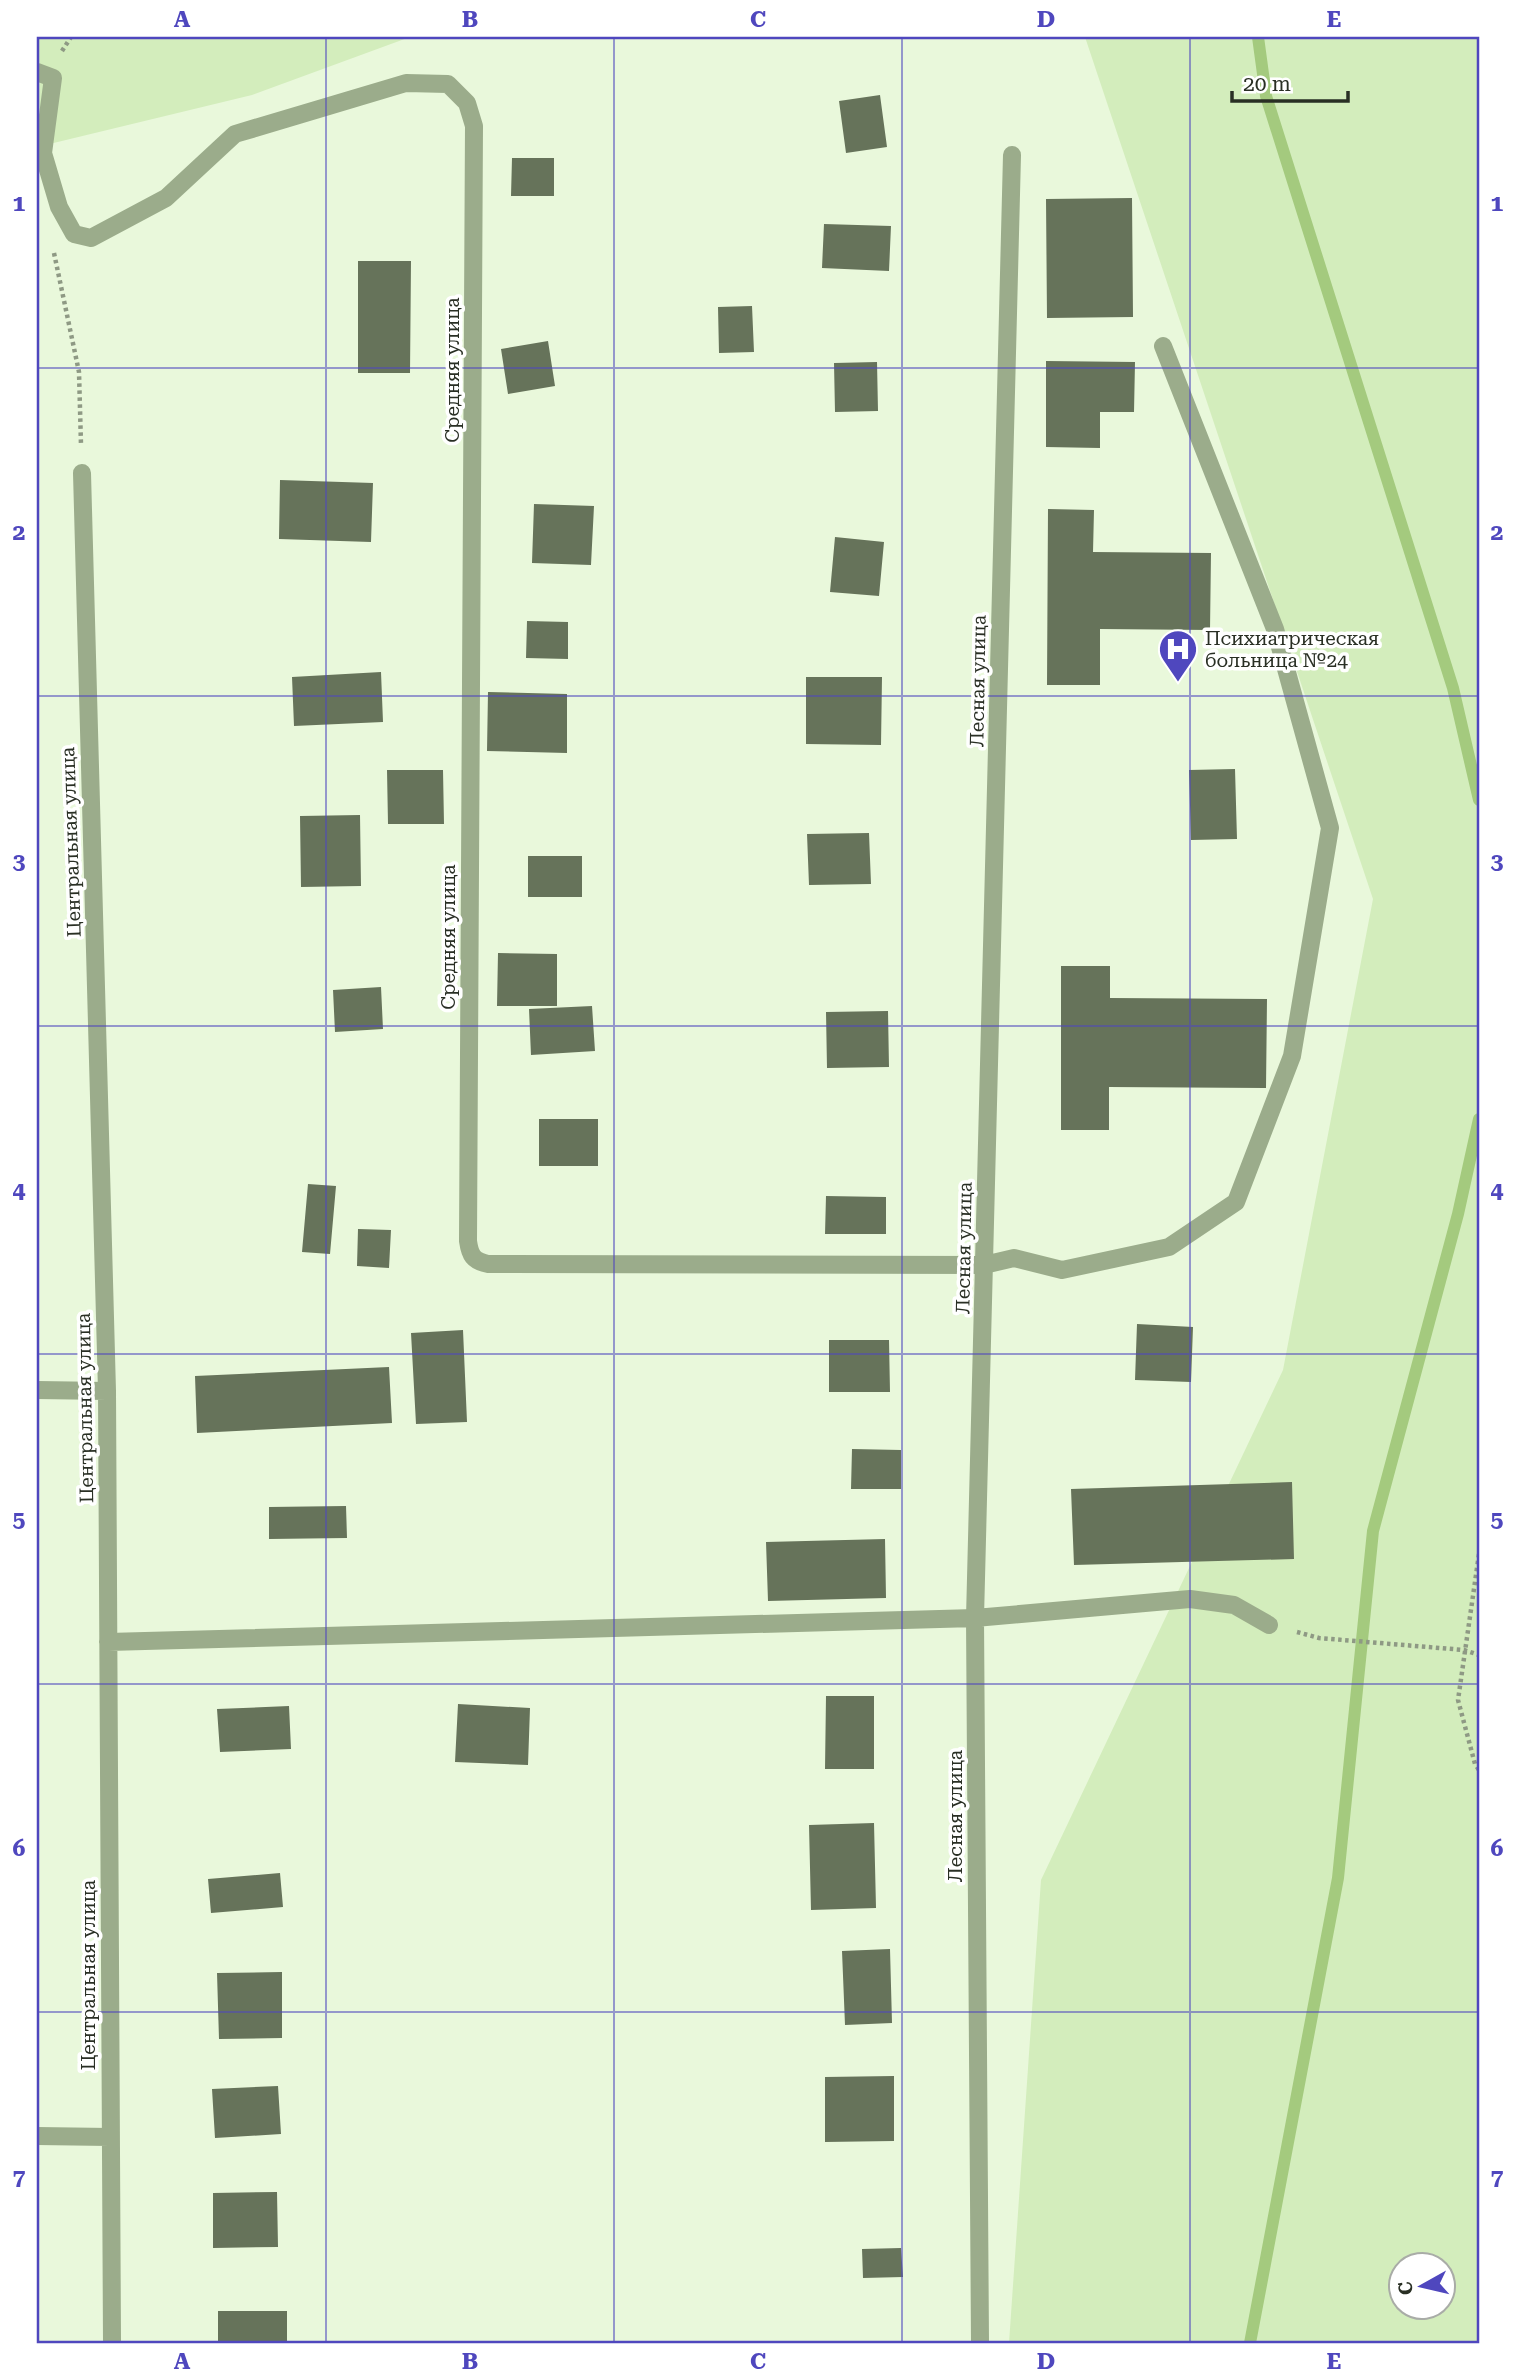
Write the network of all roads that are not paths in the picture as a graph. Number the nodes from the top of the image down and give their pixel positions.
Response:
1 (37, 72) edge
2 (1012, 155) dead end
3 (1163, 346) dead end
4 (82, 473) road end
5 (984, 1265) junction
6 (37, 1390) edge
7 (107, 1391) junction
8 (975, 1618) junction
9 (1269, 1625) dead end
10 (108, 1642) junction
11 (37, 2136) edge
12 (110, 2137) junction
13 (112, 2343) edge
14 (980, 2343) edge

1 - 5 street, Средняя улица
2 - 5 street, Лесная улица
3 - 5 street
4 - 7 street, Центральная улица
5 - 8 street, Лесная улица
6 - 7 street
7 - 10 street, Центральная улица
8 - 9 street
8 - 10 street
8 - 14 street, Лесная улица
10 - 12 street, Центральная улица
11 - 12 street
12 - 13 street, Центральная улица

